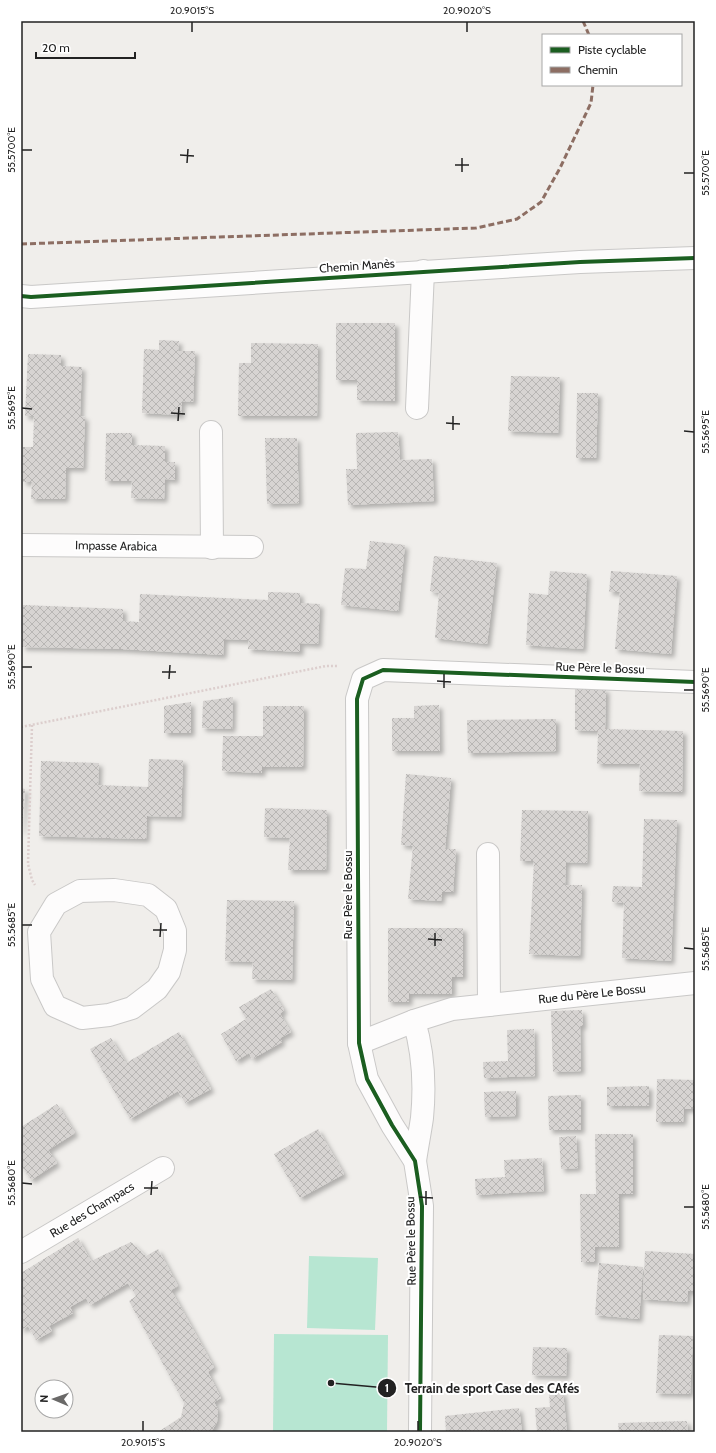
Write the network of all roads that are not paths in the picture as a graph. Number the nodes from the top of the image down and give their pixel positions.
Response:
1 (695, 258) edge
2 (423, 271) junction
3 (21, 296) edge
4 (417, 408) dead end
5 (211, 432) dead end
6 (21, 545) edge
7 (252, 547) dead end
8 (212, 548) junction
9 (695, 682) edge
10 (488, 854) dead end
11 (30, 932) edge
12 (695, 983) edge
13 (489, 1005) junction
14 (414, 1021) junction
15 (359, 1043) junction
16 (415, 1161) junction
17 (163, 1168) dead end
18 (21, 1252) edge
19 (420, 1432) edge

1 - 2 street, Chemin Manès
2 - 3 street, Chemin Manès
2 - 4 street
5 - 8 street
6 - 8 street, Impasse Arabica
7 - 8 street, Impasse Arabica
9 - 15 street, Rue Père le Bossu
10 - 13 street
11 - 11 street
12 - 13 street, Rue du Père Le Bossu
13 - 14 street, Rue du Père Le Bossu
14 - 15 street, Rue du Père Le Bossu
14 - 16 street, Rue Père le Bossu
15 - 16 street, Rue Père le Bossu
16 - 19 street, Rue Père le Bossu
17 - 18 street, Rue des Champacs

